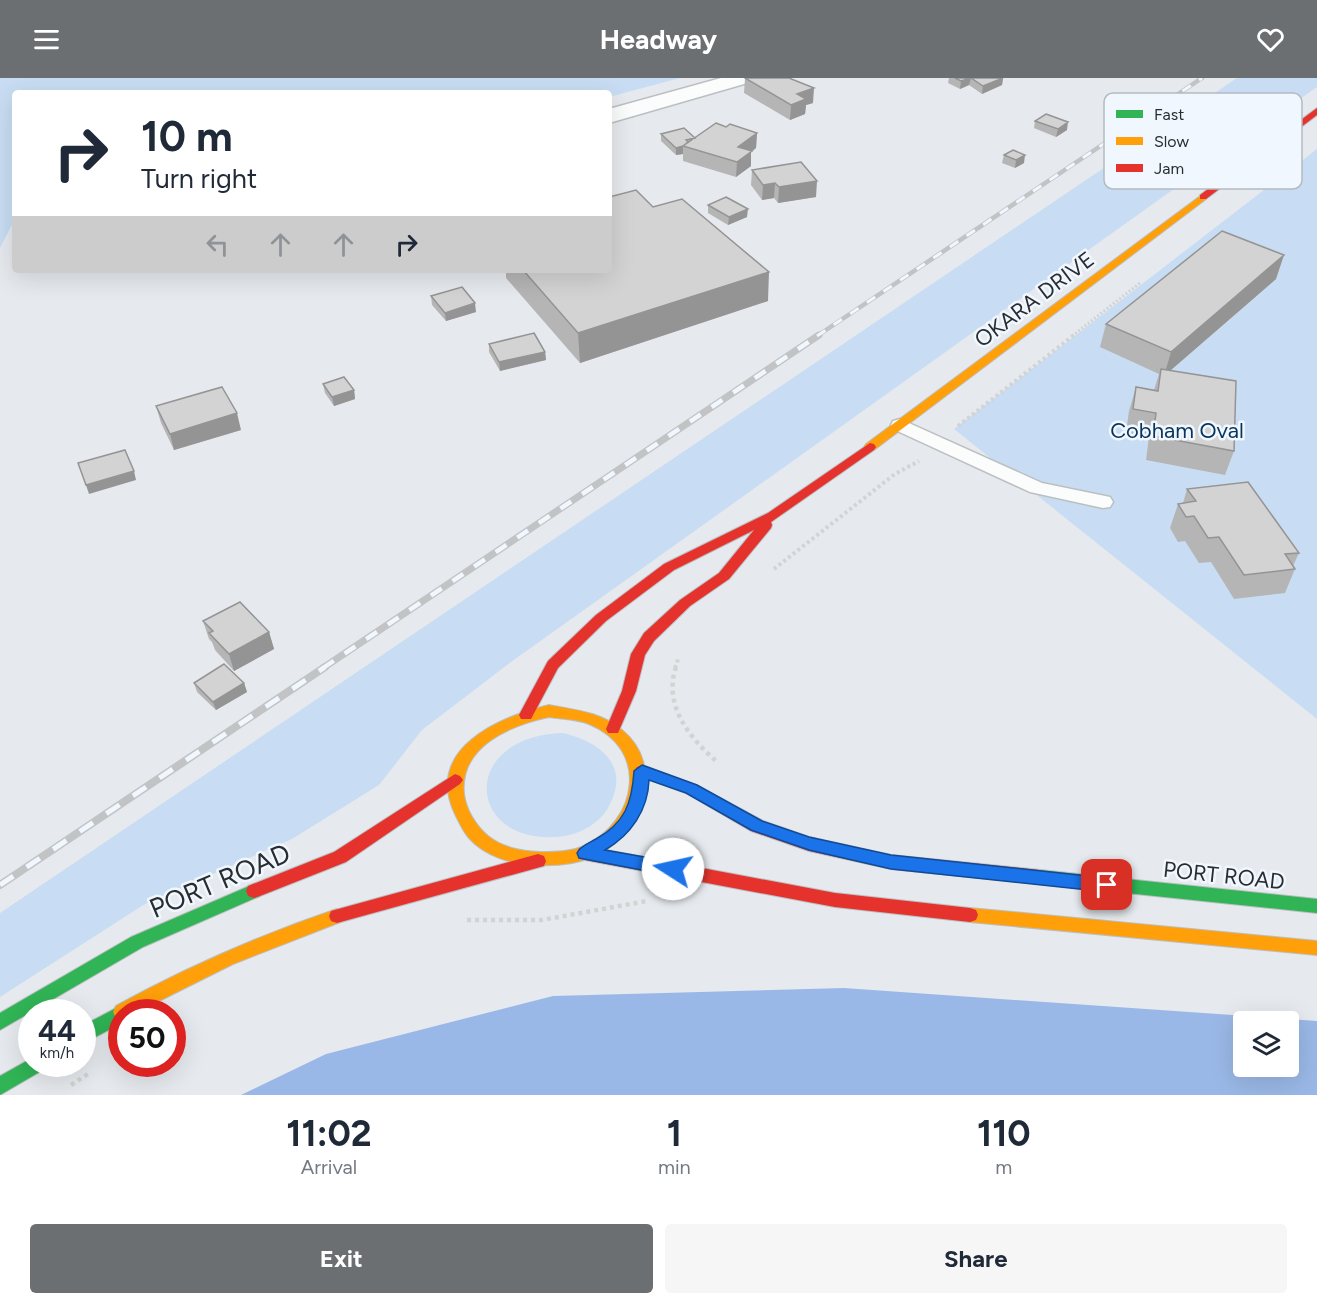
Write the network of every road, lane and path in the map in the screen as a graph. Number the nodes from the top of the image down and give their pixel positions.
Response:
1 (744, 78) edge
2 (1317, 111) edge
3 (612, 115) edge
4 (1302, 122) edge
5 (1213, 189) edge
6 (1143, 281) dead end
7 (900, 425) junction
8 (941, 444) junction
9 (1103, 502) dead end
10 (773, 516) junction
11 (768, 574) dead end
12 (682, 652) dead end
13 (526, 715) junction
14 (613, 729) junction
15 (723, 767) dead end
16 (642, 771) junction
17 (455, 780) junction
18 (585, 853) junction
19 (540, 860) junction
20 (652, 902) dead end
21 (1317, 906) edge
22 (458, 920) dead end
23 (1317, 948) edge
24 (145, 999) edge
25 (0, 1022) edge
26 (18, 1075) edge
27 (0, 1086) edge

1 - 3 street
2 - 4 main road, OKARA DRIVE
5 - 7 main road, OKARA DRIVE
6 - 8 path
7 - 8 lane
7 - 10 main road, OKARA DRIVE
8 - 9 lane
8 - 11 path
10 - 13 main road, OKARA DRIVE
10 - 14 main road, OKARA DRIVE
12 - 15 path
13 - 14 main road
13 - 17 main road
14 - 16 main road
16 - 18 main road
16 - 21 main road, PORT ROAD
17 - 19 main road
17 - 25 main road, PORT ROAD
18 - 19 main road
18 - 23 main road
19 - 24 main road
20 - 22 path
26 - 27 main road

